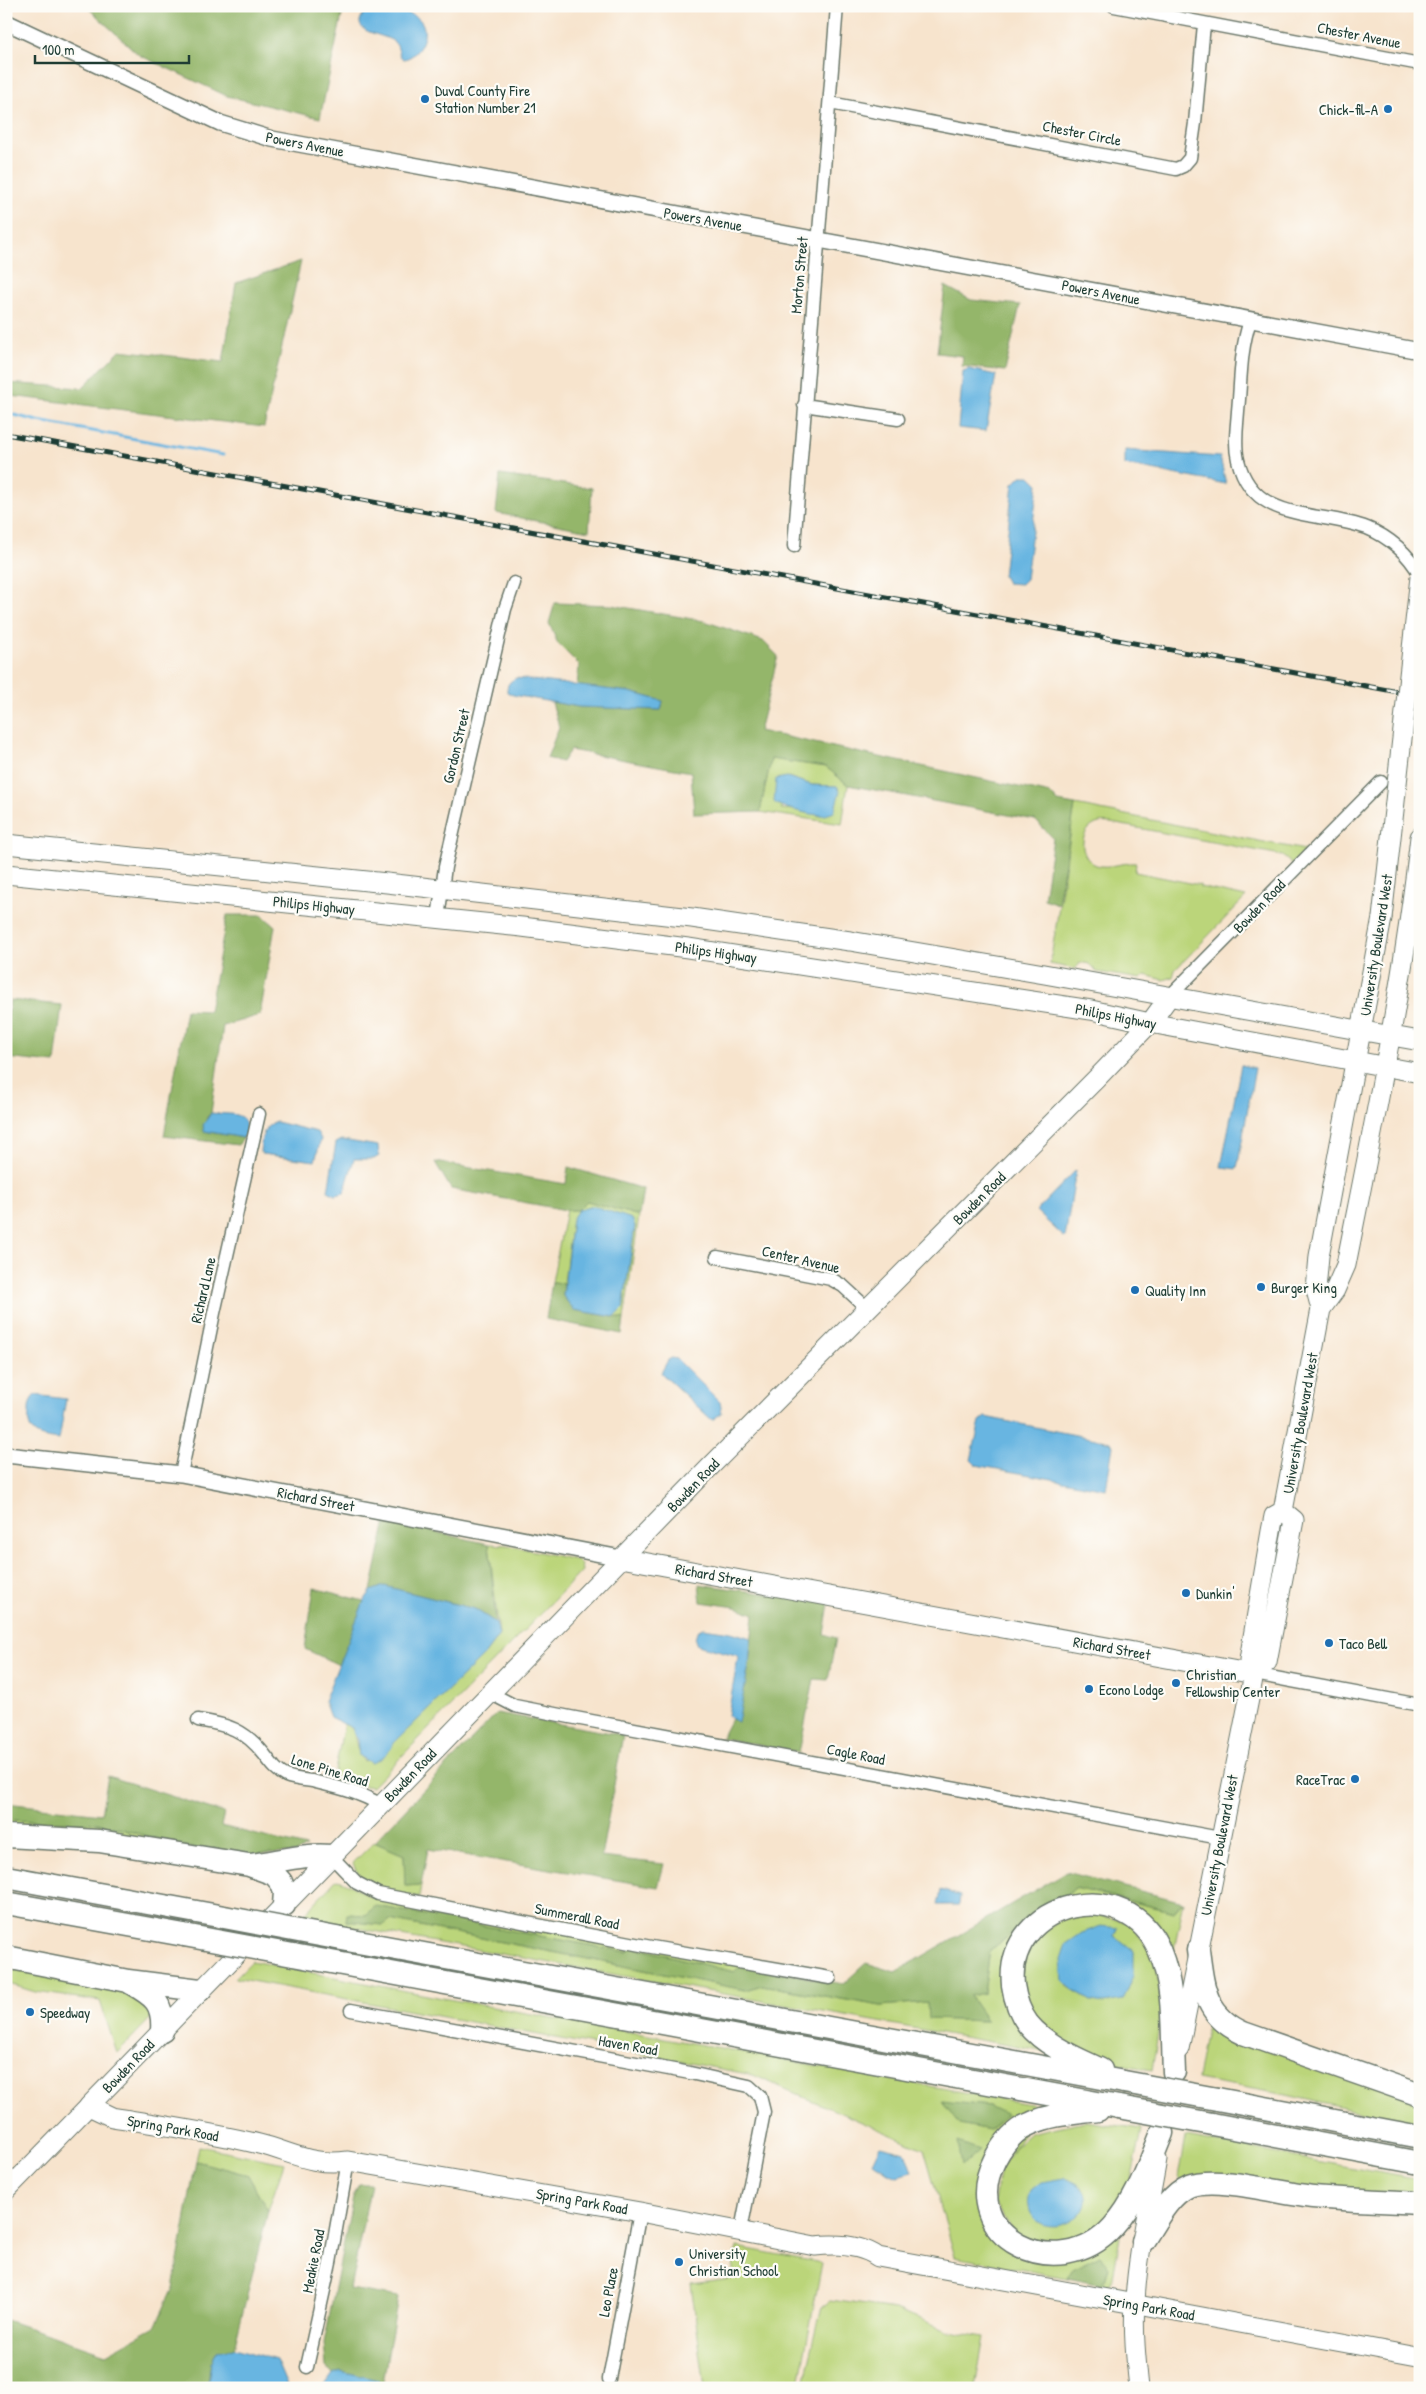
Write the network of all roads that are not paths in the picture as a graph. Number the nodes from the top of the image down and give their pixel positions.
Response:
1 (837, 6) edge
2 (1114, 6) edge
3 (6, 22) edge
4 (1204, 24) junction
5 (1420, 64) edge
6 (830, 103) junction
7 (820, 240) junction
8 (1250, 321) junction
9 (1420, 351) edge
10 (804, 406) junction
11 (898, 419) dead end
12 (794, 546) dead end
13 (1420, 576) edge
14 (514, 583) dead end
15 (1381, 782) dead end
16 (1420, 837) edge
17 (6, 844) edge
18 (138, 858) junction
19 (198, 864) junction
20 (6, 874) edge
21 (136, 887) junction
22 (442, 889) junction
23 (195, 893) junction
24 (438, 918) junction
25 (773, 930) junction
26 (769, 959) junction
27 (1170, 997) junction
28 (1150, 1023) junction
29 (1362, 1032) junction
30 (1392, 1036) junction
31 (1420, 1041) edge
32 (1356, 1061) junction
33 (1386, 1067) junction
34 (1420, 1073) edge
35 (259, 1114) dead end
36 (717, 1257) dead end
37 (868, 1309) junction
38 (1321, 1309) junction
39 (6, 1455) edge
40 (181, 1474) junction
41 (621, 1558) junction
42 (1254, 1674) junction
43 (490, 1693) junction
44 (1420, 1705) edge
45 (198, 1720) dead end
46 (381, 1805) junction
47 (6, 1836) edge
48 (1220, 1838) junction
49 (331, 1856) junction
50 (249, 1865) junction
51 (6, 1877) edge
52 (6, 1903) edge
53 (284, 1905) junction
54 (1198, 1950) junction
55 (6, 1957) edge
56 (830, 1978) dead end
57 (128, 1981) junction
58 (200, 1990) junction
59 (351, 2010) dead end
60 (162, 2031) junction
61 (1174, 2072) junction
62 (1124, 2082) junction
63 (1420, 2095) edge
64 (89, 2106) junction
65 (1118, 2107) junction
66 (1162, 2133) junction
67 (1420, 2137) edge
68 (348, 2160) junction
69 (1420, 2163) edge
70 (6, 2191) edge
71 (1420, 2203) edge
72 (640, 2212) junction
73 (741, 2230) junction
74 (1143, 2241) junction
75 (1135, 2304) junction
76 (1420, 2357) edge
77 (307, 2367) dead end
78 (609, 2379) dead end
79 (1139, 2388) edge

1 - 6 street, Morton Street
2 - 4 street, Chester Avenue
3 - 7 street, Powers Avenue
4 - 5 street, Chester Avenue
4 - 6 street, Chester Circle
6 - 7 street, Morton Street
7 - 8 street, Powers Avenue
7 - 10 street, Morton Street
8 - 9 street, Powers Avenue
8 - 13 street
10 - 11 street
10 - 12 street, Morton Street
13 - 29 main road, University Boulevard West, bridge
14 - 22 street, Gordon Street
15 - 27 street, Bowden Road
16 - 30 main road, University Boulevard West
17 - 18 main road, Philips Highway
18 - 19 main road, Philips Highway
18 - 21 main road
19 - 22 main road, Philips Highway
19 - 23 main road
20 - 21 main road, Philips Highway
21 - 23 main road, Philips Highway
22 - 24 street, Gordon Street
22 - 25 main road, Philips Highway
23 - 24 main road, Philips Highway
24 - 26 main road, Philips Highway
25 - 26 main road
25 - 27 main road, Philips Highway
26 - 28 main road, Philips Highway
27 - 28 main road, Bowden Road
27 - 29 main road, Philips Highway
28 - 32 main road, Philips Highway
28 - 37 main road, Bowden Road
29 - 30 main road, Philips Highway
29 - 32 main road, University Boulevard West
30 - 31 main road, Philips Highway
30 - 33 main road, University Boulevard West
32 - 33 main road, Philips Highway
32 - 38 main road, University Boulevard West
33 - 34 main road, Philips Highway
33 - 38 main road, University Boulevard West
35 - 40 street, Richard Lane
36 - 37 street, Center Avenue
37 - 41 main road, Bowden Road
38 - 42 main road, University Boulevard West
39 - 40 street, Richard Street
40 - 41 street, Richard Street
41 - 42 main road, Richard Street
41 - 43 main road, Bowden Road
42 - 44 street, Richard Street
42 - 48 main road, University Boulevard West
43 - 46 main road, Bowden Road
43 - 48 street, Cagle Road
45 - 46 street, Lone Pine Road
46 - 49 main road, Bowden Road
47 - 50 highway
48 - 54 main road, University Boulevard West
49 - 50 highway
49 - 53 main road, Bowden Road
49 - 56 street, Summerall Road
50 - 53 highway
51 - 62 highway, bridge
52 - 65 highway, bridge
53 - 58 main road, Bowden Road
54 - 61 main road, University Boulevard West
54 - 63 highway
55 - 57 highway
57 - 58 highway
57 - 60 highway
58 - 60 main road, Bowden Road
59 - 73 street, Haven Road
60 - 64 main road, Bowden Road
61 - 62 highway
61 - 66 main road, University Boulevard West
62 - 67 highway, bridge
64 - 68 main road, Spring Park Road
64 - 70 main road, Bowden Road
65 - 66 highway
65 - 69 highway, bridge
66 - 74 main road, University Boulevard West
68 - 72 main road, Spring Park Road
68 - 77 street, Meakie Road
71 - 74 highway
72 - 73 main road, Spring Park Road
72 - 78 street, Leo Place
73 - 75 main road, Spring Park Road
74 - 75 main road, University Boulevard West
75 - 76 main road, Spring Park Road
75 - 79 main road, University Boulevard West

